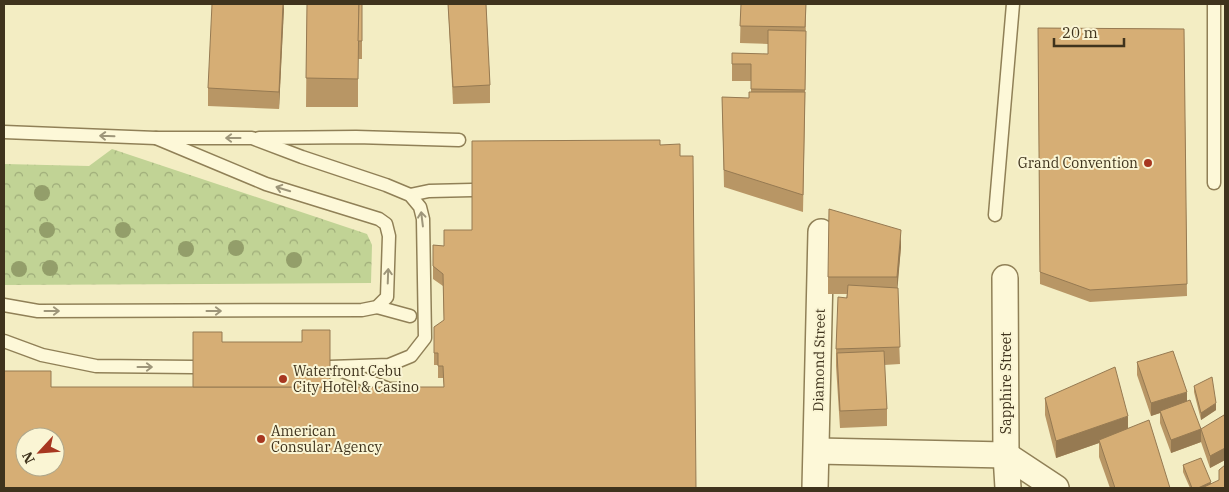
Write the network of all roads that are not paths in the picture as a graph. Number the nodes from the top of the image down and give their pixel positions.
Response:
1 (1012, 4) edge
2 (1214, 4) edge
3 (4, 132) edge
4 (156, 138) junction
5 (252, 138) junction
6 (459, 140) dead end
7 (1214, 183) dead end
8 (472, 190) edge
9 (410, 195) junction
10 (995, 215) dead end
11 (821, 232) dead end
12 (1005, 278) dead end
13 (4, 305) edge
14 (377, 307) junction
15 (410, 316) dead end
16 (4, 341) edge
17 (193, 367) edge
18 (416, 389) edge
19 (817, 451) junction
20 (1006, 456) junction
21 (815, 488) edge
22 (1008, 488) edge
23 (1056, 488) edge

1 - 10 lane
2 - 7 lane
4 -> 3 lane
5 -> 4 lane
14 -> 4 lane
5 - 6 lane
5 - 9 lane
8 - 9 lane
18 -> 9 lane
11 - 19 street, Diamond Street
12 - 20 street, Sapphire Street
13 -> 14 lane
14 - 15 lane
16 -> 17 lane
19 - 20 street
19 - 21 street, Diamond Street
20 - 22 street, Sapphire Street
20 - 23 street

